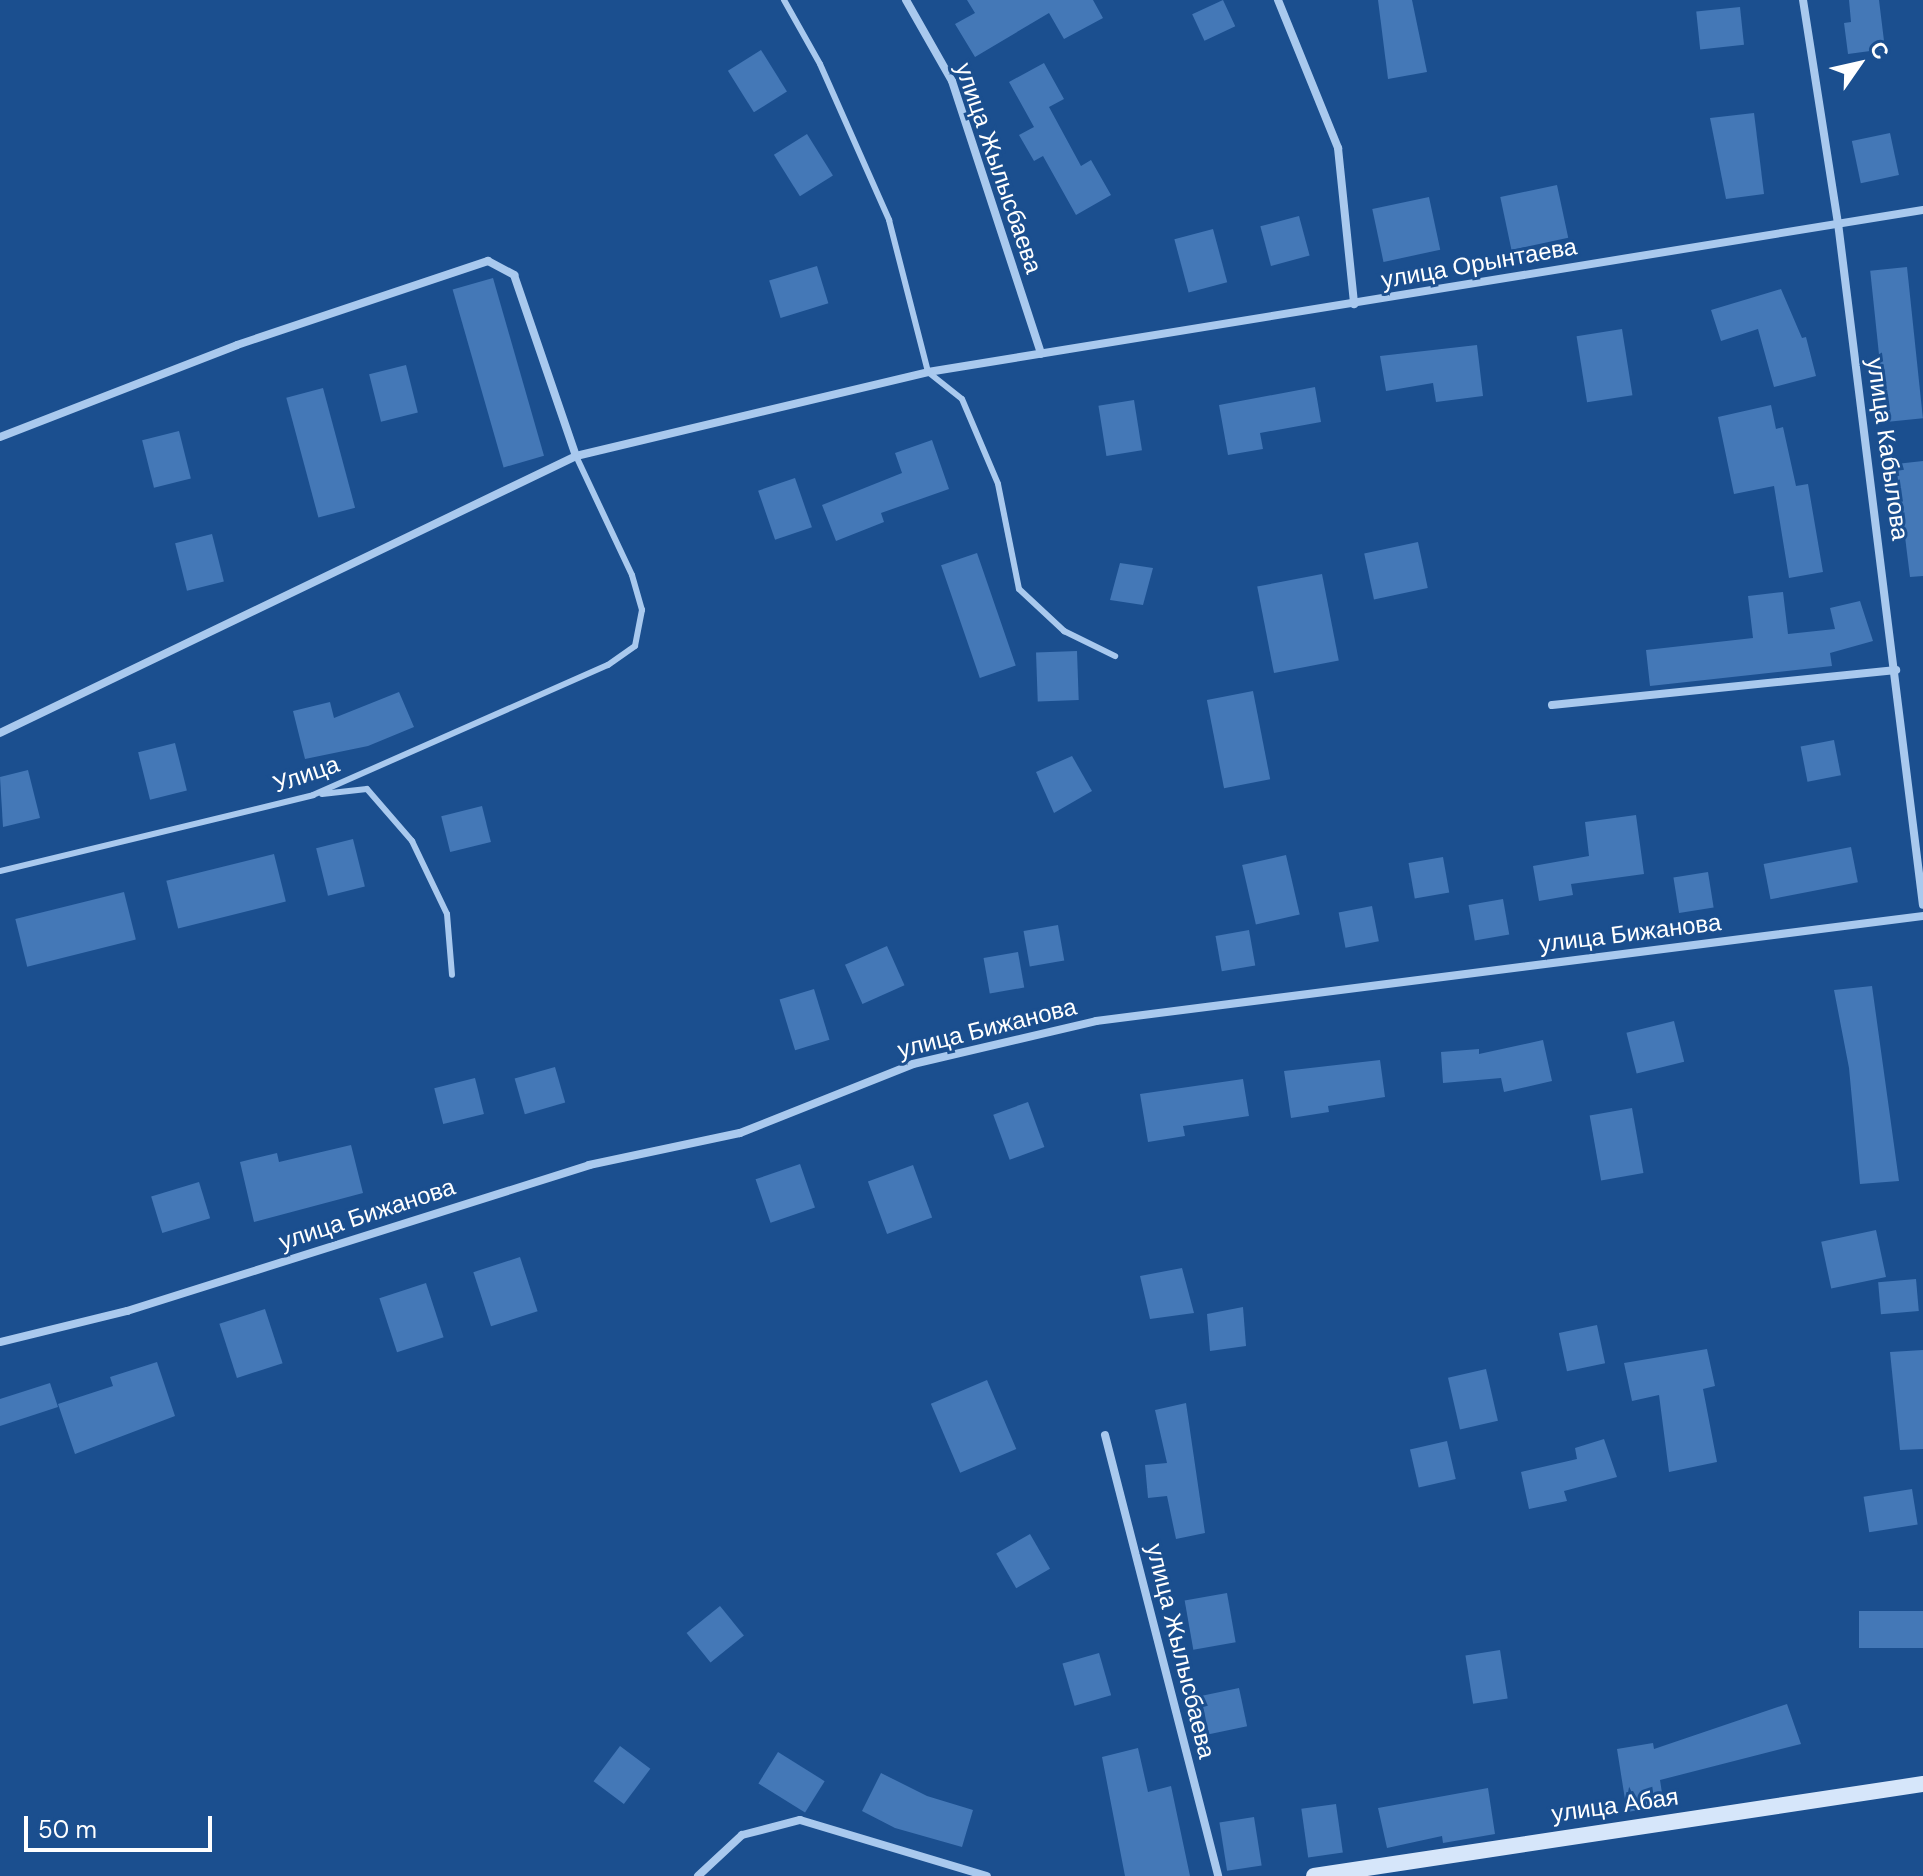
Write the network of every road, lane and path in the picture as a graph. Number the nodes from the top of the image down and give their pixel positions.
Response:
1 (784, 0) edge
2 (906, 0) edge
3 (1278, 0) edge
4 (1803, 0) edge
5 (1923, 210) edge
6 (1838, 223) junction
7 (1354, 304) junction
8 (1041, 354) junction
9 (928, 372) junction
10 (0, 437) edge
11 (576, 456) junction
12 (1115, 656) dead end
13 (1896, 670) junction
14 (1552, 705) dead end
15 (0, 733) edge
16 (313, 795) junction
17 (0, 871) edge
18 (1923, 905) edge
19 (1923, 916) edge
20 (452, 975) dead end
21 (0, 1342) edge
22 (1105, 1435) dead end
23 (1923, 1784) edge
24 (698, 1876) edge
25 (987, 1876) edge
26 (1218, 1876) edge
27 (1314, 1876) edge

1 - 9 lane
2 - 8 street, улица Жылысбаева
3 - 7 street
4 - 6 street, улица Кабылова
5 - 6 street, улица Орынтаева
6 - 7 street, улица Орынтаева
6 - 13 street, улица Кабылова
7 - 8 street, улица Орынтаева
8 - 9 street, улица Орынтаева
9 - 11 street, улица Орынтаева
9 - 12 lane
10 - 11 street
11 - 15 street, улица Орынтаева
11 - 16 lane, Улица
13 - 14 street
13 - 18 street, улица Кабылова
16 - 17 lane, Улица
16 - 20 lane
19 - 21 street, улица Бижанова
22 - 26 street, улица Жылысбаева
23 - 27 street, улица Абая
24 - 25 street

